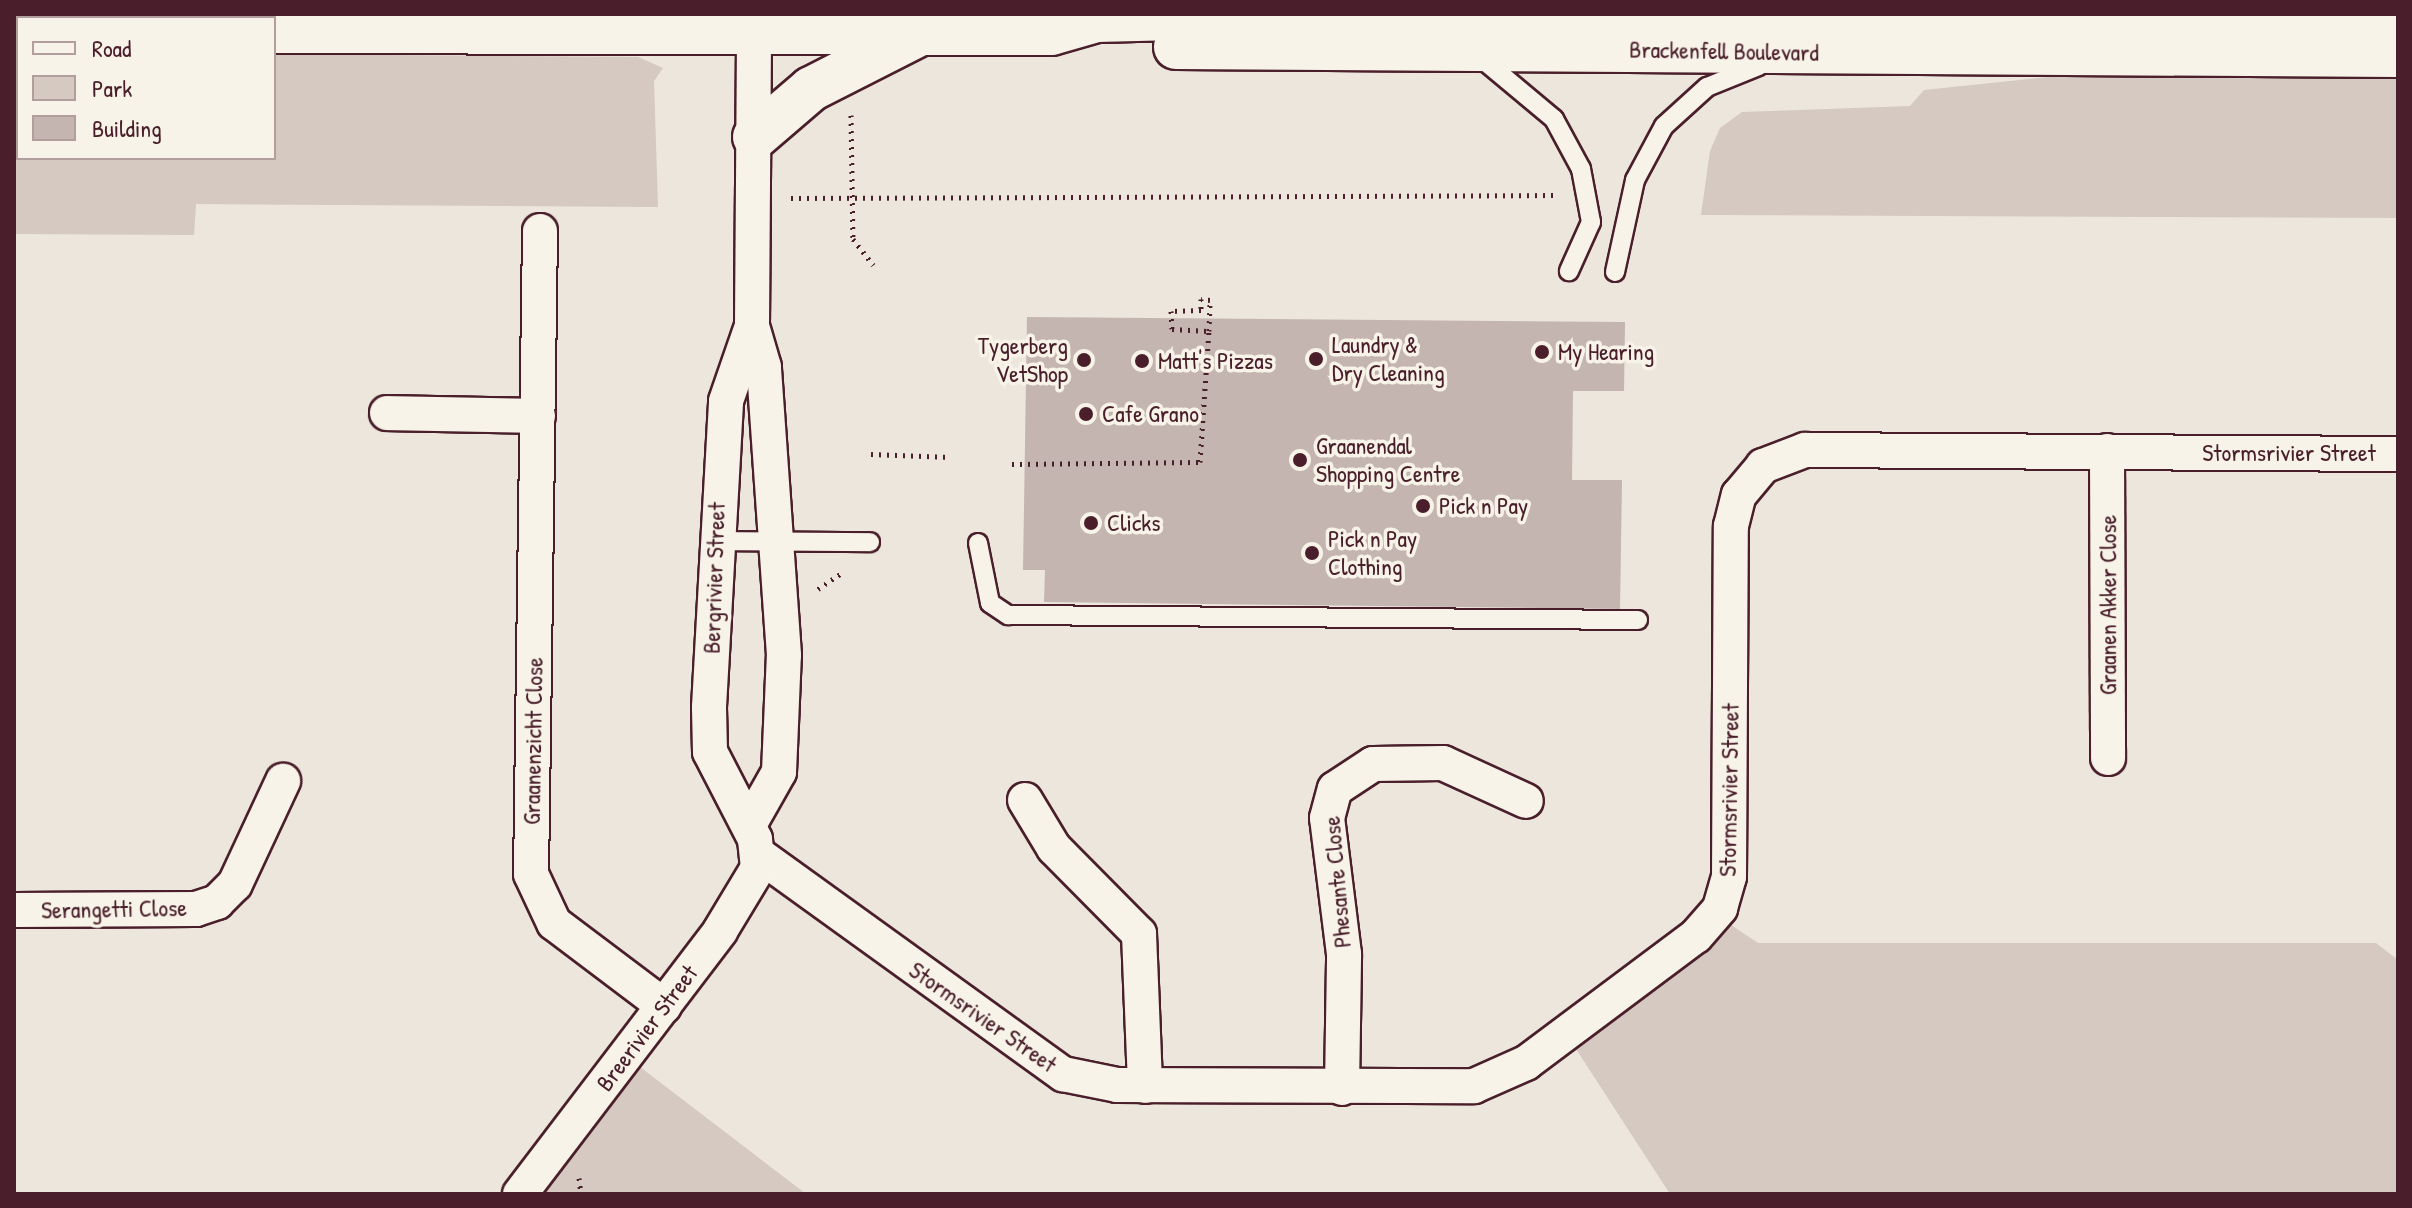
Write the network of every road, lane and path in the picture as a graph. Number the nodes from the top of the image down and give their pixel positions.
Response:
1 (2398, 18) edge
2 (754, 24) edge
3 (276, 31) edge
4 (921, 33) junction
5 (1051, 33) junction
6 (1468, 49) junction
7 (1820, 52) junction
8 (2398, 55) edge
9 (851, 66) junction
10 (755, 137) junction
11 (847, 193) junction
12 (1588, 195) junction
13 (754, 197) junction
14 (540, 231) dead end
15 (873, 265) dead end
16 (1569, 271) dead end
17 (1615, 272) dead end
18 (752, 326) junction
19 (1209, 331) junction
20 (387, 413) dead end
21 (538, 416) junction
22 (2107, 451) junction
23 (871, 454) dead end
24 (2398, 454) edge
25 (950, 457) dead end
26 (1012, 464) dead end
27 (716, 541) junction
28 (773, 541) junction
29 (870, 542) dead end
30 (978, 543) dead end
31 (1638, 620) dead end
32 (2108, 758) dead end
33 (283, 781) dead end
34 (1025, 800) dead end
35 (1526, 801) dead end
36 (754, 840) junction
37 (14, 910) edge
38 (664, 1006) junction
39 (1145, 1086) junction
40 (1342, 1088) junction
41 (520, 1194) edge

1 - 5 street, Brackenfell Boulevard
2 - 3 street, Brackenfell Boulevard
2 - 4 street, Brackenfell Boulevard
2 - 10 street, Bergrivier Street
4 - 5 street, Brackenfell Boulevard
4 - 9 street
5 - 6 street, Brackenfell Boulevard
6 - 7 street, Brackenfell Boulevard
6 - 12 lane
7 - 8 street, Brackenfell Boulevard
7 - 17 lane
9 - 10 street
9 - 11 path
10 - 13 street, Bergrivier Street
11 - 12 path
11 - 13 path
11 - 15 path
12 - 16 lane
13 - 18 street, Bergrivier Street
14 - 21 street, Graanenzicht Close
18 - 27 street, Bergrivier Street
18 - 28 street, Bergrivier Street
19 - 19 path
19 - 26 path
20 - 21 street
21 - 38 street, Graanenzicht Close
22 - 24 street, Stormsrivier Street
22 - 32 street, Graanen Akker Close
22 - 40 street, Stormsrivier Street
23 - 25 path
27 - 28 lane
27 - 36 street, Bergrivier Street
28 - 29 lane
28 - 36 street, Bergrivier Street
30 - 31 lane
33 - 37 street, Serangetti Close
34 - 39 street
35 - 40 street, Phesante Close
36 - 38 street, Breerivier Street
36 - 39 street, Stormsrivier Street
38 - 41 street, Breerivier Street
39 - 40 street, Stormsrivier Street

